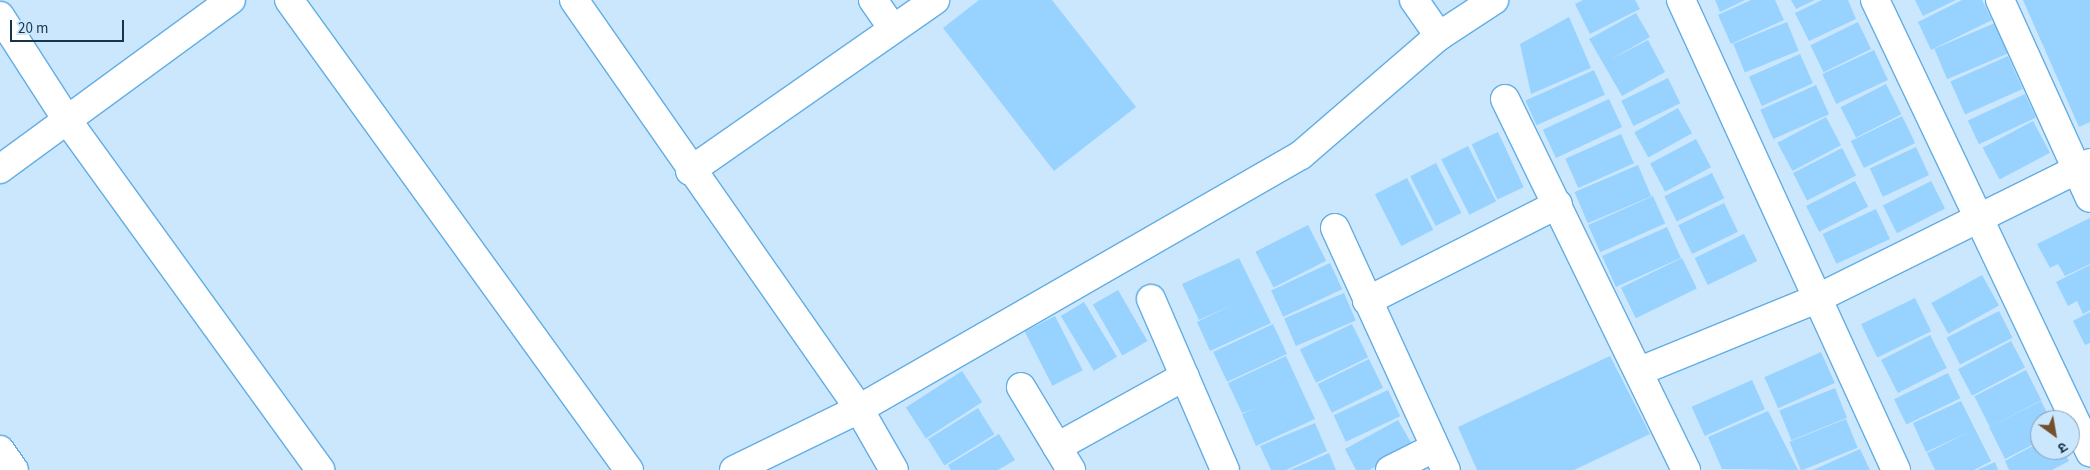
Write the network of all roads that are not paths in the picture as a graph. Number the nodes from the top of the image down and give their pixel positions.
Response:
1 (231, 0) edge
2 (289, 0) edge
3 (574, 0) edge
4 (873, 0) edge
5 (935, 0) edge
6 (1414, 0) edge
7 (1494, 0) edge
8 (1681, 0) edge
9 (1875, 0) edge
10 (2000, 0) edge
11 (0, 16) edge
12 (893, 29) junction
13 (1438, 36) junction
14 (1505, 99) dead end
15 (67, 120) junction
16 (2083, 166) edge
17 (0, 169) edge
18 (690, 170) junction
19 (2090, 198) edge
20 (1558, 204) junction
21 (1978, 216) junction
22 (1335, 228) dead end
23 (1151, 299) dead end
24 (1816, 299) junction
25 (1367, 301) junction
26 (1640, 371) junction
27 (1185, 376) junction
28 (1021, 388) dead end
29 (859, 409) junction
30 (0, 450) edge
31 (2090, 452) edge
32 (1064, 459) edge
33 (1440, 459) edge
34 (14, 470) edge
35 (320, 470) edge
36 (629, 470) edge
37 (734, 470) edge
38 (894, 470) edge
39 (1225, 470) edge
40 (1390, 470) edge
41 (1686, 470) edge
42 (1896, 470) edge

1 - 15 street
2 - 36 street
3 - 18 street
4 - 12 street
5 - 12 street
6 - 13 street
7 - 13 street
8 - 24 street
9 - 21 street
10 - 16 street
11 - 15 street
12 - 18 street
13 - 29 street
14 - 20 street
15 - 17 street
15 - 35 street
16 - 19 street
16 - 21 street
18 - 29 street
20 - 25 street
20 - 26 street
21 - 24 street
21 - 31 street
22 - 25 street
23 - 27 street
24 - 26 street
24 - 42 street
25 - 33 street
26 - 41 street
27 - 32 street
27 - 39 street
28 - 32 street
29 - 37 street
29 - 38 street
30 - 34 street
33 - 40 street

